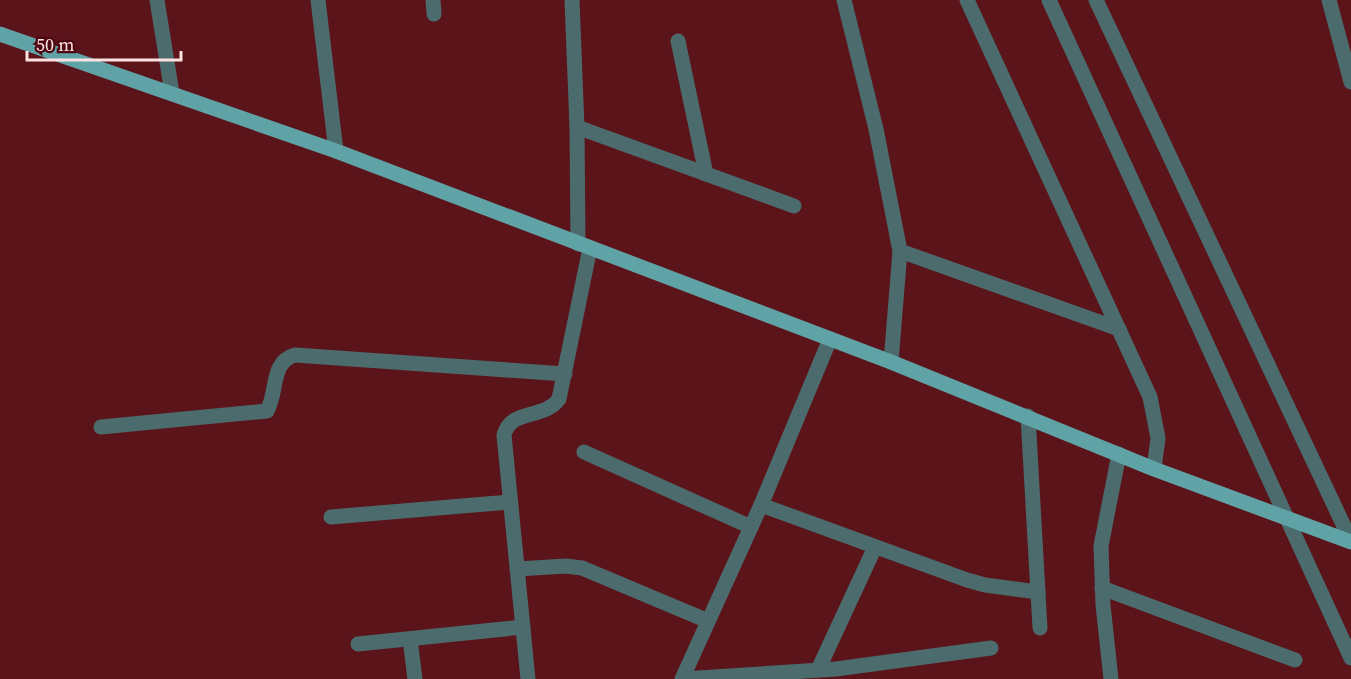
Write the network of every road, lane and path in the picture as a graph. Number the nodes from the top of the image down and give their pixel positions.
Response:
1 (157, 0) edge
2 (318, 0) edge
3 (572, 0) edge
4 (844, 0) edge
5 (967, 0) edge
6 (1049, 0) edge
7 (1096, 0) edge
8 (1329, 0) edge
9 (0, 34) edge
10 (678, 41) dead end
11 (1351, 82) edge
12 (172, 93) junction
13 (577, 127) junction
14 (336, 151) junction
15 (706, 174) junction
16 (794, 206) dead end
17 (584, 246) junction
18 (900, 252) junction
19 (1119, 329) junction
20 (830, 339) junction
21 (891, 362) junction
22 (565, 374) junction
23 (1028, 416) junction
24 (101, 427) dead end
25 (584, 452) dead end
26 (1119, 454) junction
27 (1154, 469) junction
28 (510, 502) junction
29 (761, 506) junction
30 (332, 517) dead end
31 (1287, 520) junction
32 (751, 528) junction
33 (1347, 541) edge
34 (875, 547) junction
35 (517, 569) junction
36 (1102, 588) junction
37 (1038, 592) junction
38 (708, 621) junction
39 (523, 627) junction
40 (1040, 628) dead end
41 (410, 639) junction
42 (358, 644) dead end
43 (991, 648) dead end
44 (1351, 658) edge
45 (1295, 660) dead end
46 (818, 670) junction
47 (416, 679) edge
48 (528, 679) edge
49 (682, 679) edge
50 (1111, 679) edge

1 - 12 street
2 - 14 street
3 - 13 street
4 - 18 street
5 - 19 street
6 - 31 street
7 - 33 street
8 - 11 street
9 - 12 main road
10 - 15 street
12 - 14 main road
13 - 15 street
13 - 17 street
14 - 17 main road
15 - 16 street
17 - 20 main road
17 - 22 street
18 - 19 street
18 - 21 street
19 - 27 street
20 - 21 main road
20 - 29 street
21 - 23 main road
22 - 24 street
22 - 28 street
23 - 26 main road
23 - 37 street
25 - 32 street
26 - 27 main road
26 - 36 street
27 - 31 main road
28 - 30 street
28 - 35 street
29 - 32 street
29 - 34 street
31 - 33 main road
31 - 44 street
32 - 38 street
34 - 37 street
34 - 46 street
35 - 38 street
35 - 39 street
36 - 45 street
36 - 50 street
37 - 40 street
38 - 49 street
39 - 41 street
39 - 48 street
41 - 42 street
41 - 47 street
43 - 46 street
46 - 49 street

